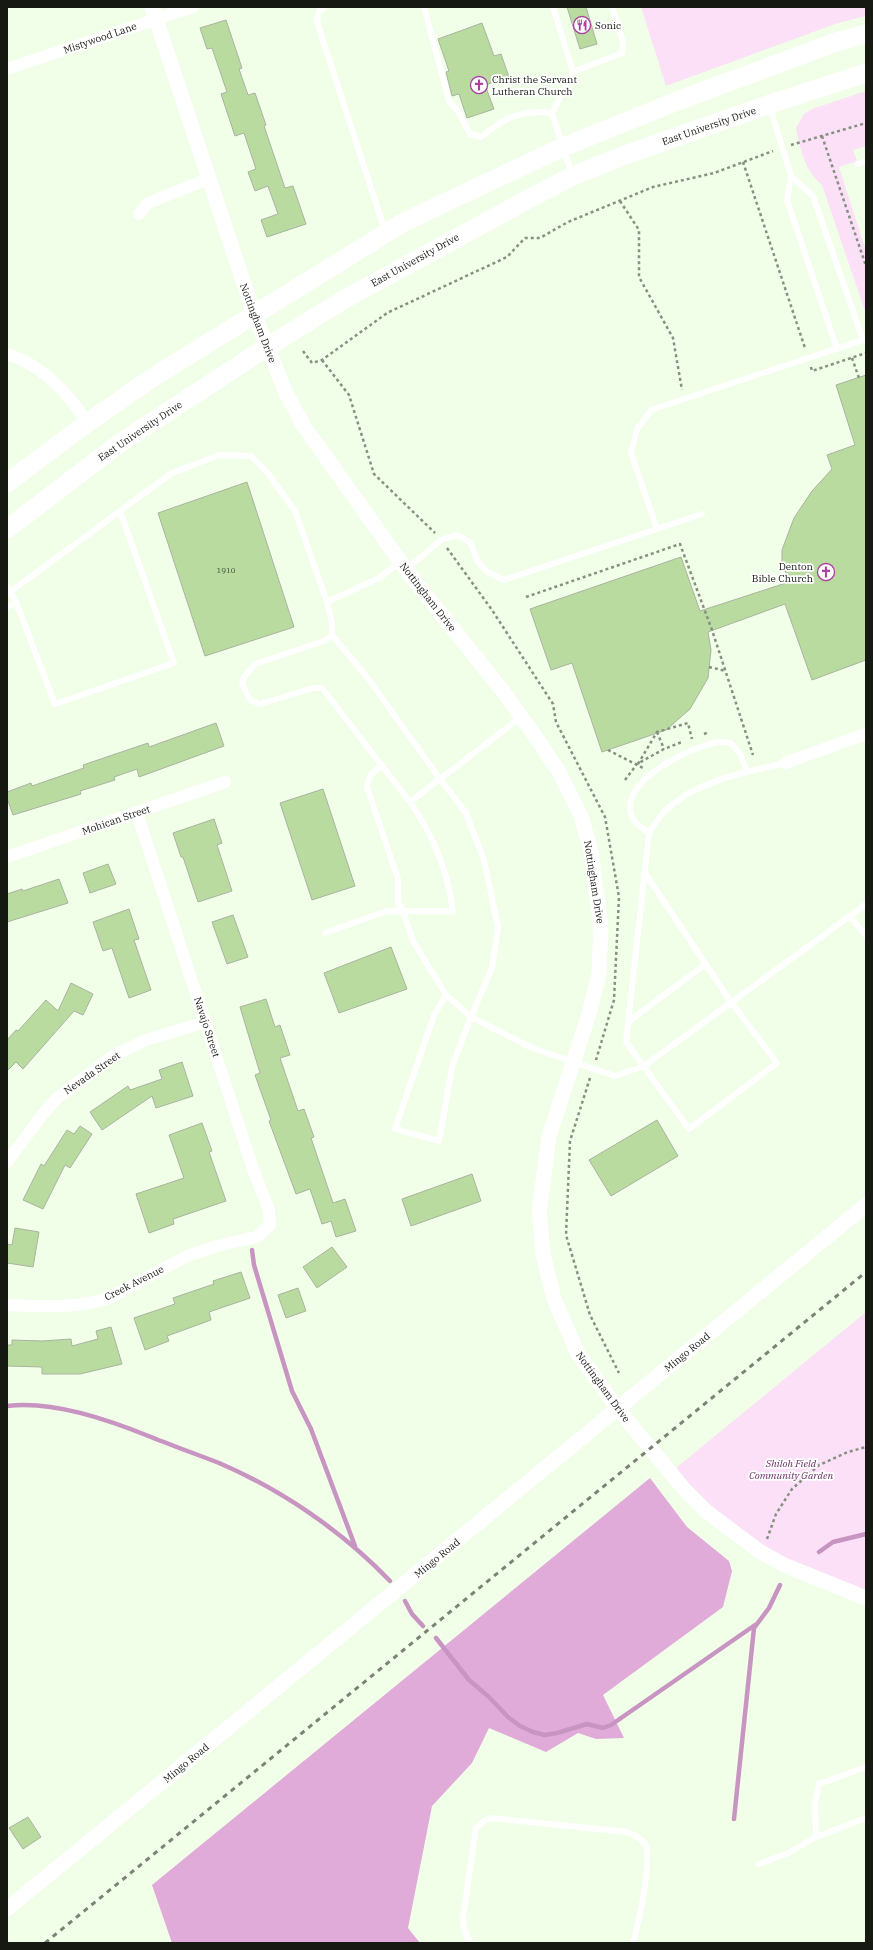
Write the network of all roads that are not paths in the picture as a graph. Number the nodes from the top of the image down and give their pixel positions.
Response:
1 (193, 7) edge
2 (326, 7) edge
3 (424, 7) edge
4 (553, 7) edge
5 (612, 7) edge
6 (154, 13) edge
7 (866, 34) edge
8 (7, 69) edge
9 (573, 72) junction
10 (866, 73) edge
11 (769, 105) junction
12 (552, 113) junction
13 (563, 147) junction
14 (866, 161) edge
15 (858, 164) dead end
16 (573, 176) junction
17 (792, 176) junction
18 (208, 179) junction
19 (139, 214) dead end
20 (386, 234) junction
21 (254, 314) junction
22 (864, 340) edge
23 (266, 347) junction
24 (837, 349) junction
25 (7, 354) edge
26 (87, 423) junction
27 (7, 483) edge
28 (120, 511) junction
29 (702, 514) dead end
30 (7, 529) edge
31 (657, 529) junction
32 (403, 566) junction
33 (8, 590) edge
34 (16, 602) junction
35 (327, 602) junction
36 (7, 607) edge
37 (332, 635) junction
38 (521, 717) junction
39 (866, 734) edge
40 (785, 762) joint
41 (382, 766) junction
42 (747, 772) junction
43 (440, 779) junction
44 (225, 782) dead end
45 (410, 802) junction
46 (137, 813) junction
47 (649, 833) junction
48 (7, 857) edge
49 (645, 873) junction
50 (866, 904) edge
51 (403, 911) junction
52 (850, 916) junction
53 (325, 933) dead end
54 (866, 936) edge
55 (706, 964) junction
56 (446, 995) junction
57 (731, 1002) junction
58 (471, 1017) junction
59 (629, 1021) junction
60 (205, 1022) junction
61 (572, 1063) junction
62 (644, 1066) junction
63 (7, 1162) edge
64 (866, 1204) edge
65 (257, 1237) joint
66 (7, 1305) edge
67 (618, 1409) junction
68 (866, 1598) edge
69 (866, 1768) edge
70 (866, 1818) edge
71 (816, 1837) junction
72 (759, 1864) dead end
73 (8, 1907) edge
74 (470, 1943) edge
75 (634, 1943) edge

1 - 6 street, Mistywood Lane
2 - 20 lane
3 - 12 lane
4 - 9 lane
5 - 9 lane
6 - 8 street, Mistywood Lane
6 - 18 street, Nottingham Drive
7 - 13 main road
9 - 12 lane
10 - 11 main road, East University Drive
11 - 16 main road, East University Drive
11 - 17 lane
12 - 13 lane
13 - 16 lane
13 - 20 main road
14 - 15 lane
16 - 23 main road, East University Drive
17 - 22 lane
17 - 24 lane
18 - 19 street
18 - 21 street, Nottingham Drive
20 - 21 main road
21 - 23 street, Nottingham Drive
21 - 26 main road
22 - 24 lane
23 - 30 main road, East University Drive
23 - 32 street, Nottingham Drive
24 - 31 lane
25 - 26 street
26 - 27 main road
28 - 33 lane
28 - 34 lane
28 - 35 lane
29 - 31 lane
31 - 32 lane
32 - 35 lane
32 - 38 street, Nottingham Drive
33 - 34 lane
34 - 36 lane
35 - 37 lane
37 - 41 lane
37 - 43 lane
38 - 43 lane
38 - 61 street, Nottingham Drive
39 - 40 street
40 - 42 lane
41 - 45 lane
41 - 51 lane
42 - 47 lane
42 - 47 lane
43 - 45 lane
43 - 58 lane
44 - 46 street, Mohican Street
45 - 51 lane
46 - 48 street, Mohican Street
46 - 60 street, Navajo Street
47 - 49 lane
49 - 55 lane
49 - 59 lane
50 - 52 lane
51 - 53 lane
51 - 56 lane
52 - 54 lane
52 - 57 lane
55 - 57 lane
55 - 59 lane
56 - 58 lane
56 - 58 lane
57 - 62 lane
57 - 62 lane
58 - 61 lane
59 - 62 lane
60 - 63 street, Nevada Street
60 - 65 street, Navajo Street
61 - 62 lane
61 - 67 street, Nottingham Drive
64 - 67 street, Mingo Road
65 - 66 street, Creek Avenue
67 - 68 street, Nottingham Drive
67 - 73 street, Mingo Road
69 - 71 lane
70 - 71 lane
71 - 72 lane
74 - 75 lane

